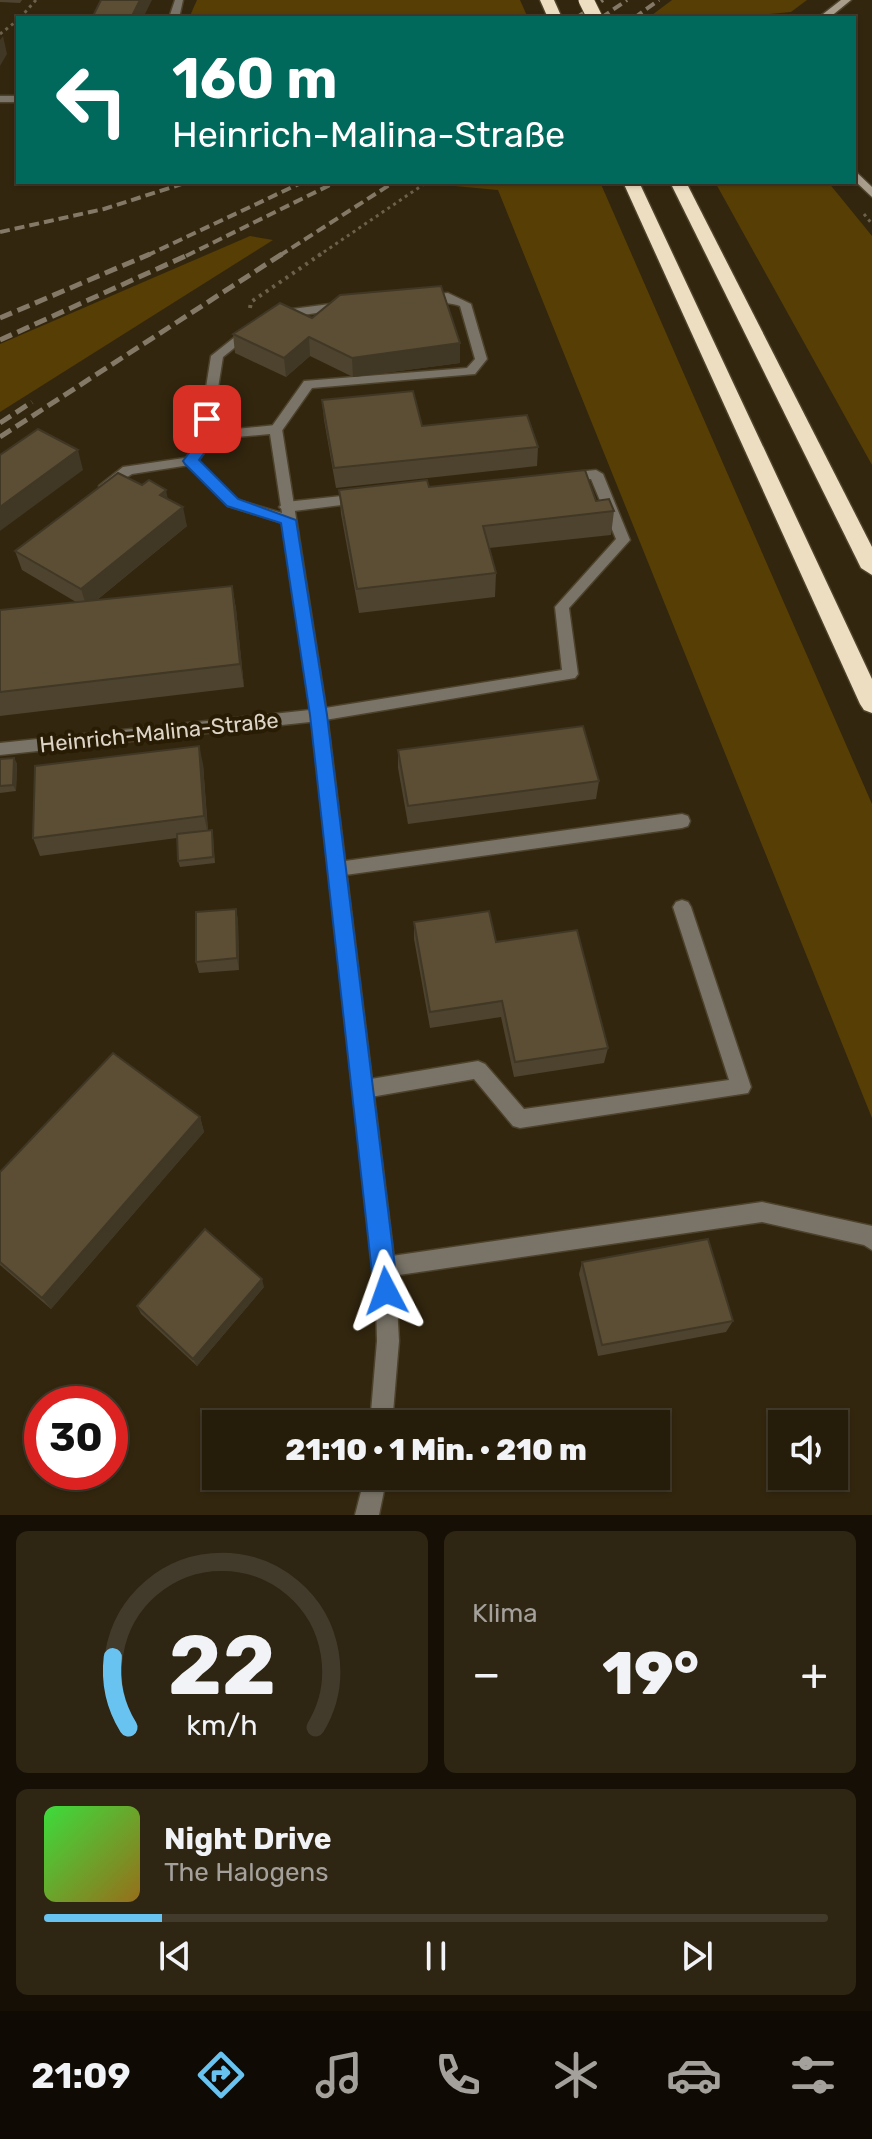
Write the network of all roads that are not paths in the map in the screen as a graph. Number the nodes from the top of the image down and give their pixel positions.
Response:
1 (847, 0) edge
2 (826, 16) edge
3 (856, 175) edge
4 (632, 184) edge
5 (679, 184) edge
6 (872, 194) edge
7 (403, 301) edge
8 (359, 305) edge
9 (276, 429) junction
10 (210, 435) junction
11 (191, 461) junction
12 (550, 479) edge
13 (92, 497) edge
14 (379, 497) edge
15 (288, 513) junction
16 (872, 568) edge
17 (872, 704) edge
18 (319, 715) junction
19 (0, 749) edge
20 (682, 821) dead end
21 (338, 869) junction
22 (682, 907) dead end
23 (365, 1089) junction
24 (872, 1240) edge
25 (385, 1267) junction
26 (382, 1410) edge
27 (373, 1490) edge
28 (367, 1515) edge

1 - 2 main road
3 - 6 main road
4 - 17 highway
5 - 16 highway
7 - 9 street
8 - 10 street
9 - 10 street
9 - 15 street
10 - 11 street
11 - 13 street
11 - 15 street
12 - 18 street, Heinrich-Malina-Straße
14 - 15 street
15 - 18 street
18 - 19 street, Heinrich-Malina-Straße
18 - 21 street
20 - 21 street
21 - 23 street
22 - 23 street
23 - 25 street
24 - 25 street
25 - 26 street
27 - 28 street

